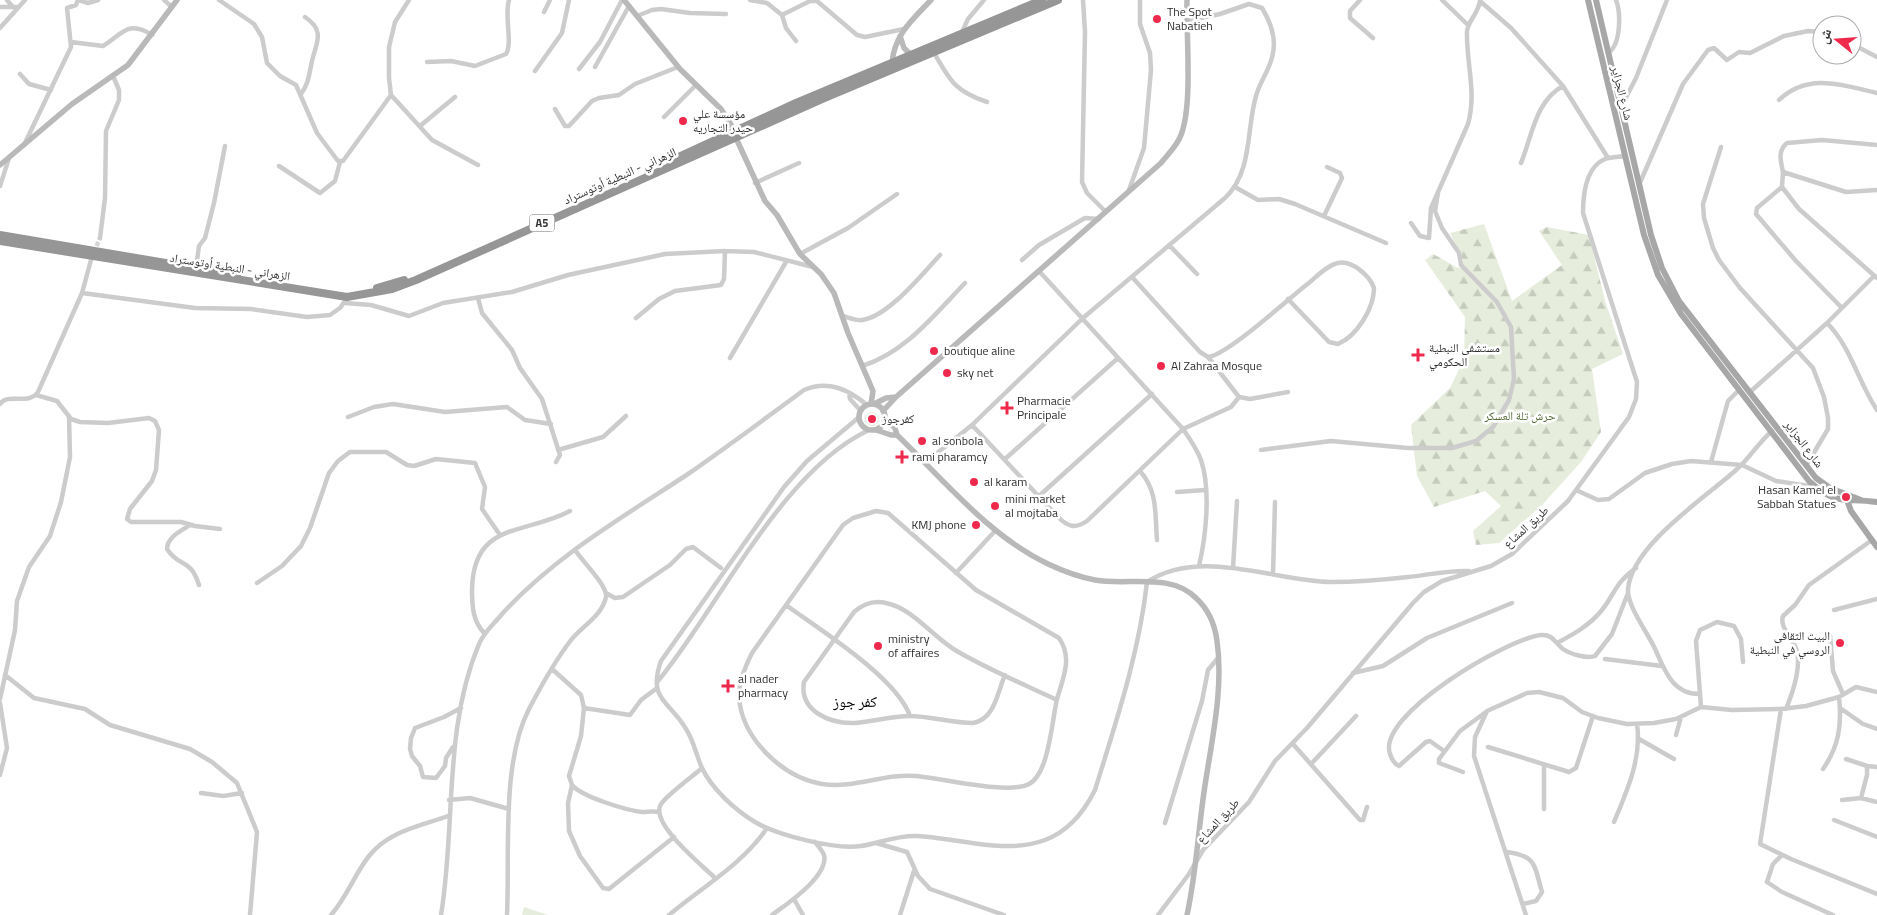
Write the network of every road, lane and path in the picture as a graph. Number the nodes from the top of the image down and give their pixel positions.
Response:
1 (7, 0) edge
2 (25, 0) edge
3 (79, 0) edge
4 (98, 0) edge
5 (164, 0) edge
6 (177, 0) edge
7 (220, 0) edge
8 (409, 0) edge
9 (509, 0) edge
10 (550, 0) edge
11 (569, 0) edge
12 (623, 0) edge
13 (750, 0) edge
14 (984, 0) edge
15 (1042, 0) edge
16 (1058, 0) edge
17 (1083, 0) edge
18 (1140, 0) edge
19 (1187, 0) edge
20 (1360, 0) edge
21 (1442, 0) edge
22 (1588, 0) edge
23 (1596, 0) edge
24 (1616, 0) edge
25 (1668, 0) edge
26 (929, 1) edge
27 (1480, 1) edge
28 (12, 6) junction
29 (628, 6) junction
30 (0, 7) edge
31 (18, 7) junction
32 (172, 7) junction
33 (544, 12) dead end
34 (726, 14) dead end
35 (782, 15) junction
36 (637, 16) junction
37 (305, 17) dead end
38 (1186, 21) junction
39 (1468, 25) junction
40 (0, 28) edge
41 (904, 28) junction
42 (962, 32) junction
43 (1812, 32) edge
44 (152, 35) junction
45 (900, 36) junction
46 (1373, 38) dead end
47 (796, 41) dead end
48 (70, 42) junction
49 (1862, 49) edge
50 (933, 51) junction
51 (1608, 54) junction
52 (911, 55) junction
53 (1877, 57) edge
54 (427, 62) dead end
55 (892, 63) junction
56 (594, 67) dead end
57 (678, 67) junction
58 (579, 68) dead end
59 (535, 71) dead end
60 (20, 74) dead end
61 (113, 76) junction
62 (695, 86) junction
63 (1562, 86) junction
64 (51, 90) junction
65 (834, 90) junction
66 (1877, 93) edge
67 (301, 94) junction
68 (392, 95) junction
69 (455, 97) dead end
70 (1779, 100) dead end
71 (987, 102) dead end
72 (1621, 107) junction
73 (555, 108) dead end
74 (664, 117) dead end
75 (420, 126) junction
76 (735, 134) junction
77 (24, 146) junction
78 (225, 146) dead end
79 (1877, 146) edge
80 (1721, 147) dead end
81 (1626, 156) junction
82 (9, 158) junction
83 (1608, 158) junction
84 (340, 162) junction
85 (799, 163) dead end
86 (1521, 163) dead end
87 (0, 166) edge
88 (279, 166) dead end
89 (478, 166) dead end
90 (1327, 167) dead end
91 (1783, 172) junction
92 (755, 183) junction
93 (1640, 185) junction
94 (0, 186) edge
95 (1235, 187) junction
96 (1782, 187) junction
97 (1877, 190) edge
98 (1129, 191) junction
99 (1438, 192) junction
100 (897, 194) dead end
101 (1106, 212) junction
102 (1324, 216) junction
103 (1099, 218) junction
104 (1411, 223) dead end
105 (0, 235) edge
106 (100, 238) tunnel mouth
107 (0, 241) edge
108 (1386, 243) dead end
109 (1169, 245) junction
110 (725, 251) junction
111 (800, 254) junction
112 (940, 255) dead end
113 (91, 260) dead end
114 (1022, 260) dead end
115 (786, 262) junction
116 (160, 264) junction
117 (196, 268) junction
118 (814, 268) junction
119 (1039, 270) junction
120 (1197, 274) dead end
121 (1132, 277) junction
122 (1876, 277) edge
123 (965, 283) dead end
124 (82, 293) junction
125 (478, 298) junction
126 (1288, 299) junction
127 (346, 300) junction
128 (1842, 308) junction
129 (843, 316) junction
130 (636, 318) dead end
131 (1083, 318) junction
132 (1827, 323) junction
133 (1797, 351) junction
134 (1208, 357) junction
135 (730, 358) dead end
136 (1118, 358) junction
137 (862, 366) junction
138 (1739, 390) junction
139 (849, 392) junction
140 (1288, 392) dead end
141 (1750, 392) junction
142 (1152, 394) junction
143 (36, 395) junction
144 (896, 396) junction
145 (1239, 398) junction
146 (1, 400) edge
147 (871, 404) junction
148 (860, 410) junction
149 (1877, 410) edge
150 (883, 411) junction
151 (69, 416) junction
152 (626, 416) dead end
153 (348, 417) dead end
154 (858, 418) junction
155 (885, 418) junction
156 (550, 424) junction
157 (972, 425) junction
158 (1184, 429) junction
159 (872, 430) junction
160 (1772, 432) junction
161 (897, 435) junction
162 (558, 450) junction
163 (1261, 450) dead end
164 (1005, 459) junction
165 (556, 462) dead end
166 (926, 462) junction
167 (1711, 462) junction
168 (1742, 465) junction
169 (1806, 466) junction
170 (1140, 471) junction
171 (1816, 487) junction
172 (1205, 490) junction
173 (1576, 490) junction
174 (1177, 492) dead end
175 (1848, 493) junction
176 (1039, 496) junction
177 (1862, 500) junction
178 (1236, 501) dead end
179 (1274, 502) dead end
180 (1847, 502) junction
181 (1877, 502) edge
182 (570, 511) dead end
183 (766, 511) junction
184 (774, 517) junction
185 (190, 525) junction
186 (220, 529) dead end
187 (995, 531) junction
188 (500, 535) junction
189 (1158, 540) dead end
190 (1872, 540) junction
191 (1877, 547) edge
192 (575, 550) junction
193 (1199, 566) junction
194 (1636, 567) junction
195 (721, 568) dead end
196 (1232, 568) junction
197 (1469, 572) junction
198 (956, 573) junction
199 (1273, 574) junction
200 (1147, 582) junction
201 (257, 583) dead end
202 (199, 585) dead end
203 (606, 593) junction
204 (1628, 593) junction
205 (1877, 599) edge
206 (1512, 603) dead end
207 (786, 605) junction
208 (1834, 610) dead end
209 (484, 633) junction
210 (1830, 635) dead end
211 (833, 639) junction
212 (1558, 643) junction
213 (1218, 658) junction
214 (1605, 659) dead end
215 (1743, 662) dead end
216 (1662, 666) junction
217 (552, 669) junction
218 (1353, 673) junction
219 (5, 675) junction
220 (1005, 675) junction
221 (658, 681) junction
222 (657, 688) junction
223 (1877, 692) edge
224 (1698, 694) junction
225 (1841, 696) junction
226 (0, 699) edge
227 (1057, 700) junction
228 (0, 703) edge
229 (461, 707) junction
230 (1701, 707) junction
231 (584, 708) junction
232 (1840, 708) junction
233 (1784, 709) junction
234 (1487, 711) junction
235 (910, 716) junction
236 (1356, 716) dead end
237 (1593, 716) junction
238 (1681, 717) junction
239 (1636, 724) junction
240 (1877, 730) edge
241 (1676, 736) dead end
242 (1639, 739) junction
243 (1292, 744) junction
244 (454, 747) junction
245 (1488, 748) dead end
246 (1444, 752) junction
247 (1674, 759) dead end
248 (1846, 759) dead end
249 (1311, 764) junction
250 (1544, 765) junction
251 (1866, 766) junction
252 (1877, 767) edge
253 (702, 768) junction
254 (1823, 769) dead end
255 (1463, 772) dead end
256 (0, 775) edge
257 (572, 785) junction
258 (201, 793) dead end
259 (242, 793) junction
260 (1861, 798) junction
261 (449, 800) junction
262 (1842, 800) dead end
263 (1877, 802) edge
264 (1367, 807) dead end
265 (509, 809) junction
266 (1544, 809) dead end
267 (658, 812) junction
268 (448, 816) junction
269 (1834, 820) dead end
270 (1614, 822) dead end
271 (1165, 823) dead end
272 (767, 828) junction
273 (674, 837) junction
274 (1877, 837) edge
275 (814, 841) junction
276 (876, 843) junction
277 (1506, 852) junction
278 (1782, 855) junction
279 (1197, 860) junction
280 (914, 869) junction
281 (716, 878) junction
282 (1877, 894) edge
283 (794, 899) junction
284 (1523, 904) junction
285 (988, 909) junction
286 (250, 915) edge
287 (331, 915) edge
288 (441, 915) edge
289 (507, 915) edge
290 (669, 915) edge
291 (772, 915) edge
292 (803, 915) edge
293 (900, 915) edge
294 (985, 915) edge
295 (1004, 915) edge
296 (1158, 915) edge
297 (1187, 915) edge
298 (1526, 915) edge
299 (1833, 915) edge

1 - 28 street
2 - 31 street
3 - 4 street
3 - 48 street
5 - 32 street
6 - 32 street
7 - 67 street
8 - 68 street
9 - 54 street
10 - 33 street
11 - 59 street
12 - 29 street
12 - 58 street
13 - 35 street
14 - 42 street
15 - 42 highway, الزهراني - النبطية أوتوستراد / A5
16 - 50 highway, الزهراني - النبطية أوتوستراد / A5
17 - 101 street
18 - 98 street
19 - 38 street
20 - 46 street
21 - 39 street
22 - 81 main road, شارع الجزاير
23 - 51 main road, شارع الجزاير
24 - 51 street
25 - 72 street
26 - 41 street
27 - 39 street
27 - 63 street
28 - 30 street
28 - 31 street
29 - 36 street
29 - 56 street
31 - 40 street
32 - 44 street
34 - 36 street
35 - 41 street
35 - 47 street
36 - 57 street
37 - 67 street
38 - 95 street
38 - 98 street
39 - 99 street
41 - 45 street
42 - 52 highway, الزهراني - النبطية أوتوستراد / A5
43 - 93 street
44 - 48 street
44 - 61 street
45 - 52 street
45 - 55 street
48 - 64 street
49 - 53 street
50 - 65 highway, الزهراني - النبطية أوتوستراد / A5
50 - 71 street
51 - 72 main road, شارع الجزاير
52 - 55 highway, الزهراني - النبطية أوتوستراد / A5
55 - 65 highway, الزهراني - النبطية أوتوستراد / A5
57 - 62 street
57 - 73 street
60 - 64 street
61 - 77 street
61 - 106 street
62 - 74 street
62 - 76 street
63 - 83 street
63 - 86 street
64 - 77 street
65 - 76 highway, الزهراني - النبطية أوتوستراد / A5
66 - 70 street
67 - 84 street
68 - 75 street
68 - 84 street
69 - 75 street
72 - 93 main road, شارع الجزاير
75 - 89 street
76 - 92 street
76 - 117 highway, الزهراني - النبطية أوتوستراد / A5
76 - 127 highway, الزهراني - النبطية أوتوستراد / A5
77 - 82 street
78 - 117 street
79 - 91 street
80 - 133 street
81 - 83 street
81 - 138 main road, شارع الجزاير
82 - 87 street
82 - 94 street
83 - 173 street, طريق المشاع
84 - 88 street
85 - 92 street
90 - 102 street
91 - 96 street
91 - 97 street
92 - 111 street
93 - 141 main road, شارع الجزاير
95 - 102 street
95 - 109 street
96 - 122 street
96 - 128 street
98 - 101 street
99 - 104 street
99 - 163 street
100 - 111 street
101 - 103 street
102 - 108 street
103 - 114 street
103 - 119 street
105 - 116 highway, الزهراني - النبطية أوتوستراد / A5
107 - 116 highway, الزهراني - النبطية أوتوستراد / A5
109 - 120 street
109 - 121 street
110 - 115 street
110 - 125 street
110 - 130 street
111 - 118 street
112 - 129 street
113 - 124 street
115 - 118 street
115 - 135 street
116 - 117 highway, الزهراني - النبطية أوتوستراد / A5
116 - 127 highway, الزهراني - النبطية أوتوستراد / A5
118 - 129 street
119 - 131 street
119 - 144 street
121 - 131 street
121 - 134 street
122 - 128 street
123 - 137 street
124 - 127 street
124 - 143 street
125 - 127 street
125 - 156 street
126 - 126 street
126 - 134 street
128 - 132 street
129 - 137 street
131 - 136 street
131 - 157 street
132 - 133 street
132 - 149 street
133 - 141 street
133 - 169 street
134 - 145 street
136 - 142 street
136 - 164 street
137 - 147 street
138 - 160 main road, شارع الجزاير
138 - 167 street
139 - 147 street
139 - 148 street
139 - 192 street
140 - 145 street
141 - 169 main road, شارع الجزاير
142 - 158 street
142 - 176 street
143 - 146 street
143 - 151 street
144 - 147 street
144 - 150 street
145 - 158 street
147 - 148 street
147 - 150 street
148 - 154 street
150 - 155 street
151 - 185 street
151 - 219 street
152 - 162 street
153 - 156 street
154 - 159 street
154 - 183 street
155 - 159 street
155 - 161 street
156 - 162 street
157 - 164 street
157 - 166 street
158 - 170 street
158 - 172 street
159 - 161 street
159 - 184 street
160 - 168 street
160 - 171 main road, شارع الجزاير
161 - 166 street
162 - 165 street
164 - 176 street
166 - 187 street
167 - 168 street
167 - 173 street
168 - 171 street
168 - 194 street
169 - 175 main road, شارع الجزاير
170 - 176 street
170 - 189 street
171 - 180 main road, شارع الجزاير
172 - 174 street
172 - 193 street
173 - 197 street, طريق المشاع
175 - 177 main road, شارع الجزاير
175 - 180 main road
177 - 180 main road
177 - 181 main road
178 - 196 street
179 - 199 street
180 - 190 main road
182 - 188 street
183 - 184 street
183 - 221 street
184 - 221 street
185 - 186 street
185 - 202 street
187 - 198 street
187 - 200 street
188 - 201 street
188 - 209 street
190 - 191 main road
190 - 233 street
192 - 203 street
192 - 209 street
193 - 196 street
193 - 200 street
194 - 204 street
194 - 212 street
195 - 203 street
196 - 199 street
197 - 199 street
197 - 218 street, طريق المشاع
198 - 207 street
198 - 227 street
200 - 213 street
200 - 276 street
203 - 217 street
204 - 212 street
204 - 216 street
205 - 208 street
206 - 218 street
207 - 211 street
207 - 227 street
209 - 229 street
210 - 225 street
211 - 220 street
211 - 235 street
211 - 235 street
212 - 246 street
213 - 271 street
213 - 279 street
214 - 216 street
215 - 224 street
216 - 224 street
217 - 231 street
217 - 265 street
218 - 243 street, طريق المشاع
219 - 226 street
219 - 259 street
220 - 227 street
220 - 235 street
221 - 222 street
222 - 231 street
222 - 253 street
223 - 225 street
224 - 230 street
225 - 232 street
225 - 233 street
228 - 256 street
229 - 244 street
229 - 244 street
230 - 233 street
230 - 238 street
231 - 257 street
232 - 240 street
232 - 254 street
233 - 278 street
234 - 237 street
234 - 246 street
234 - 277 street
236 - 249 street
237 - 239 street
237 - 250 street
238 - 239 street
238 - 241 street
239 - 242 street
242 - 247 street
242 - 270 street
243 - 249 street
243 - 279 street, طريق المشاع
244 - 261 street
245 - 250 street
246 - 255 street
248 - 251 street
249 - 264 street
250 - 266 street
251 - 252 street
251 - 260 street
253 - 267 street
253 - 272 street
257 - 267 street
257 - 273 street
258 - 259 street
259 - 286 street
260 - 262 street
260 - 263 street
261 - 265 street
261 - 268 street
265 - 289 street
267 - 273 street
268 - 287 street
268 - 288 street
269 - 274 street
272 - 275 street
272 - 281 street
273 - 281 street
275 - 276 street
275 - 283 street
276 - 280 street
277 - 284 street
277 - 284 street
278 - 282 street
278 - 299 street
279 - 296 street, طريق المشاع
279 - 297 street
280 - 285 street
280 - 293 street
281 - 290 street
283 - 291 street
283 - 292 street
284 - 298 street
285 - 294 street
285 - 295 street

